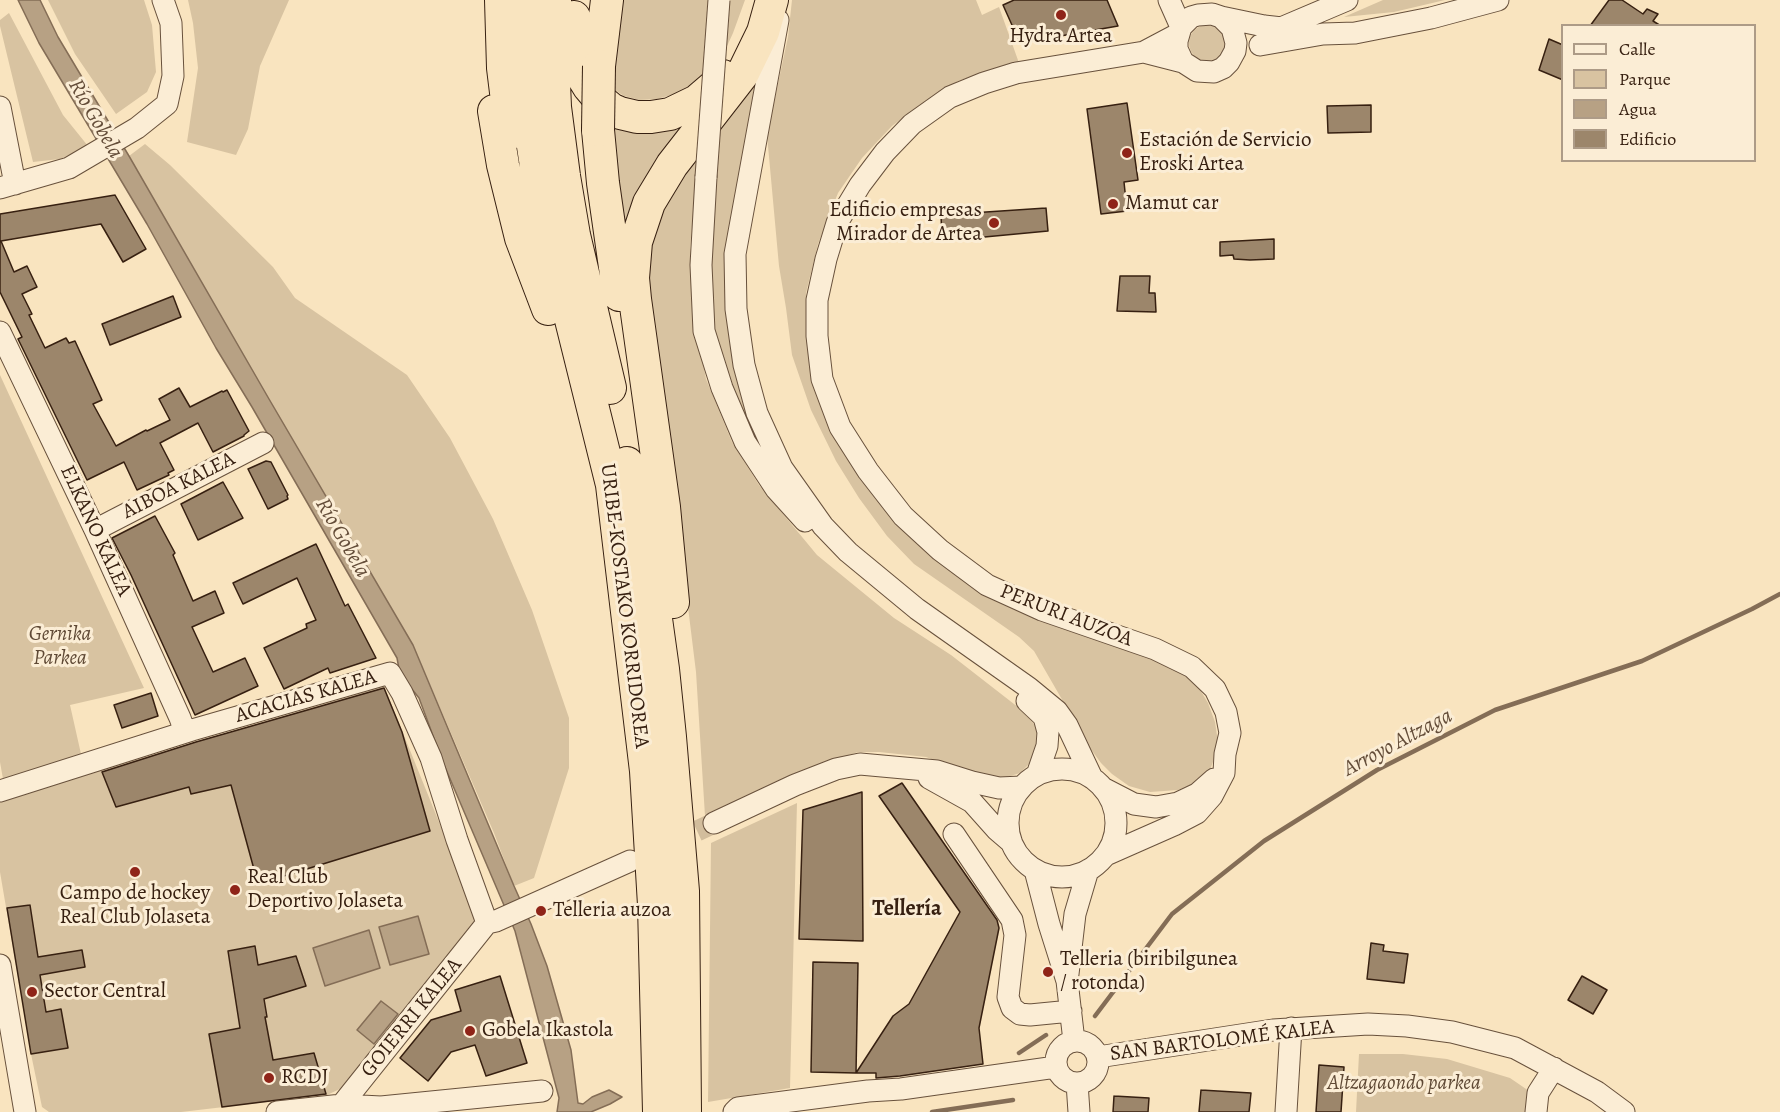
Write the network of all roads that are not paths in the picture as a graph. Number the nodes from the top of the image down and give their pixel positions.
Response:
1 (163, 0) edge
2 (480, 0) edge
3 (501, 0) edge
4 (528, 0) edge
5 (555, 0) edge
6 (575, 0) edge
7 (607, 0) edge
8 (719, 0) edge
9 (759, 0) edge
10 (772, 0) edge
11 (782, 0) edge
12 (1169, 0) edge
13 (1347, 0) edge
14 (1498, 0) edge
15 (1211, 10) edge
16 (1281, 28) junction
17 (1180, 30) junction
18 (1323, 34) junction
19 (1260, 45) junction
20 (1144, 52) junction
21 (1232, 58) junction
22 (1184, 62) junction
23 (0, 106) edge
24 (8, 186) edge
25 (548, 309) junction
26 (0, 332) edge
27 (263, 443) dead end
28 (95, 530) junction
29 (622, 579) junction
30 (185, 732) junction
31 (686, 740) junction
32 (1225, 754) junction
33 (900, 766) junction
34 (1030, 781) junction
35 (1098, 783) junction
36 (0, 791) edge
37 (714, 823) tunnel mouth
38 (954, 834) dead end
39 (1011, 842) junction
40 (1106, 855) junction
41 (630, 861) dead end
42 (1035, 870) junction
43 (1088, 870) junction
44 (683, 891) junction
45 (492, 922) junction
46 (0, 965) edge
47 (0, 970) edge
48 (1067, 981) junction
49 (1071, 1011) junction
50 (1291, 1029) junction
51 (1074, 1041) junction
52 (1098, 1057) junction
53 (1056, 1067) junction
54 (1554, 1068) junction
55 (1077, 1083) junction
56 (542, 1091) dead end
57 (339, 1109) edge
58 (381, 1109) edge
59 (25, 1112) edge
60 (277, 1112) edge
61 (659, 1112) edge
62 (685, 1112) edge
63 (734, 1112) edge
64 (1079, 1112) edge
65 (1286, 1112) edge
66 (1536, 1112) edge
67 (1624, 1112) edge

1 - 24 street
2 - 25 highway
3 - 25 highway
4 - 29 highway, URIBE-KOSTAKO KORRIDOREA
5 - 44 highway, URIBE-KOSTAKO KORRIDOREA
6 - 9 highway
7 - 31 highway, bridge
8 - 34 street, bridge
10 - 31 highway
11 - 35 street
12 - 17 street
13 - 16 street
14 - 18 street
15 - 16 street
15 - 17 street
15 - 21 street
16 - 18 street
16 - 19 street
17 - 20 street, PERURI AUZOA
17 - 22 street
18 - 19 street
19 - 21 street
20 - 22 street, PERURI AUZOA
20 - 32 street, PERURI AUZOA
21 - 22 street
23 - 24 street
25 - 29 highway
26 - 28 street, ELKANO KALEA
27 - 28 street, AIBOA KALEA
28 - 30 street, ELKANO KALEA
29 - 61 highway, URIBE-KOSTAKO KORRIDOREA
30 - 36 street, ACACIAS KALEA
30 - 45 street, ACACIAS KALEA
31 - 44 highway
32 - 35 street
32 - 40 street
33 - 34 street
33 - 37 street
33 - 39 street
34 - 35 street
34 - 39 street
35 - 40 street
38 - 49 street
39 - 42 street
40 - 43 street
41 - 45 street
42 - 43 street
42 - 48 street
43 - 48 street
44 - 62 highway, URIBE-KOSTAKO KORRIDOREA
45 - 57 street, GOIERRI KALEA
46 - 47 street
47 - 59 street
48 - 49 street
49 - 51 street
50 - 52 street, SAN BARTOLOMÉ KALEA
50 - 54 street, SAN BARTOLOMÉ KALEA
50 - 65 street
51 - 52 street
51 - 53 street
52 - 55 street
53 - 55 street
53 - 63 street
54 - 66 street
54 - 67 street, SAN BARTOLOMÉ KALEA
55 - 64 street
56 - 58 street
57 - 58 street
57 - 60 street

